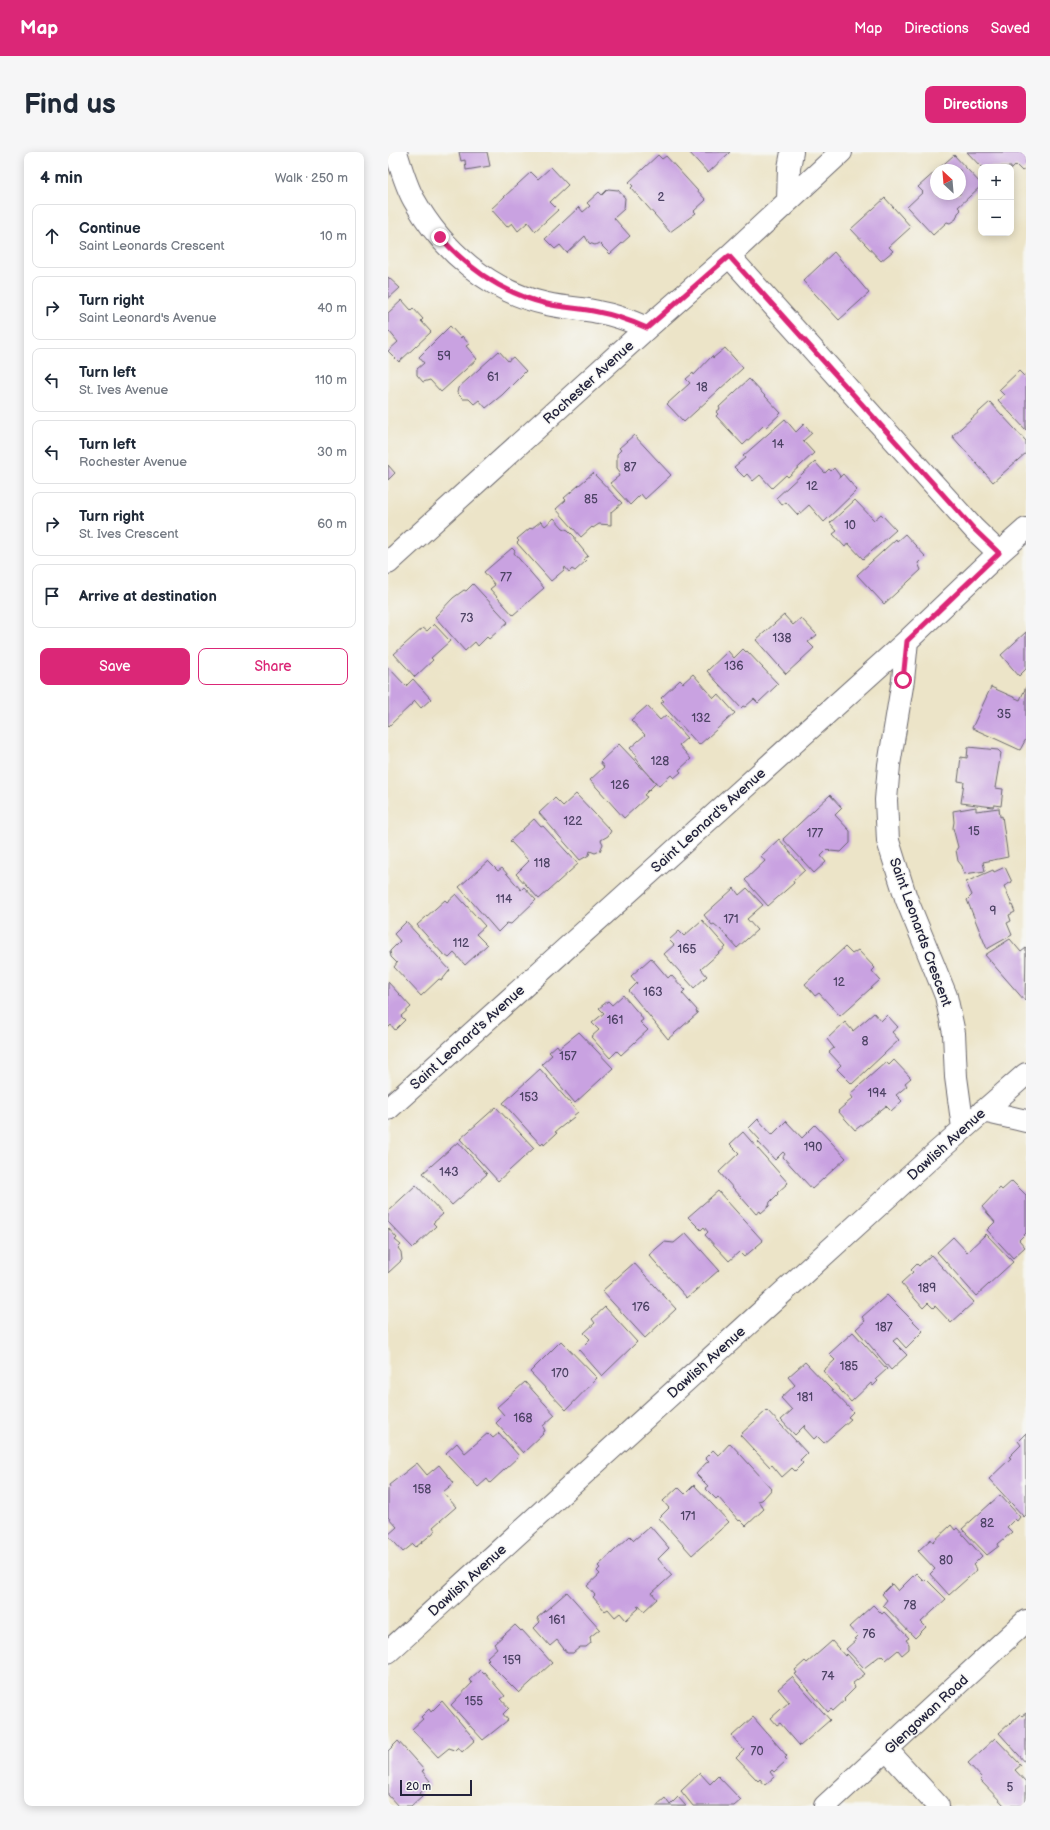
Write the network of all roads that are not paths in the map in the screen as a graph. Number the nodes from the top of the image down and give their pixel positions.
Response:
1 (396, 152) edge
2 (792, 152) edge
3 (840, 152) edge
4 (788, 200) junction
5 (729, 256) junction
6 (647, 328) junction
7 (1026, 529) edge
8 (999, 553) junction
9 (388, 563) edge
10 (907, 641) junction
11 (1026, 1074) edge
12 (388, 1109) edge
13 (983, 1111) junction
14 (1026, 1121) edge
15 (963, 1128) junction
16 (1026, 1621) edge
17 (388, 1652) edge
18 (887, 1750) junction
19 (825, 1806) edge
20 (938, 1806) edge

1 - 6 street
2 - 4 street
3 - 4 street, Rochester Avenue
4 - 5 street, Rochester Avenue
5 - 6 street, Rochester Avenue
5 - 8 street
6 - 9 street, Rochester Avenue
7 - 8 street, Saint Leonard's Avenue
8 - 10 street, Saint Leonard's Avenue
10 - 12 street, Saint Leonard's Avenue
10 - 15 street, Saint Leonards Crescent
11 - 13 street, Dawlish Avenue
13 - 14 street
13 - 15 street, Dawlish Avenue
15 - 17 street, Dawlish Avenue
16 - 18 street, Glengowan Road
18 - 19 street, Glengowan Road
18 - 20 street

